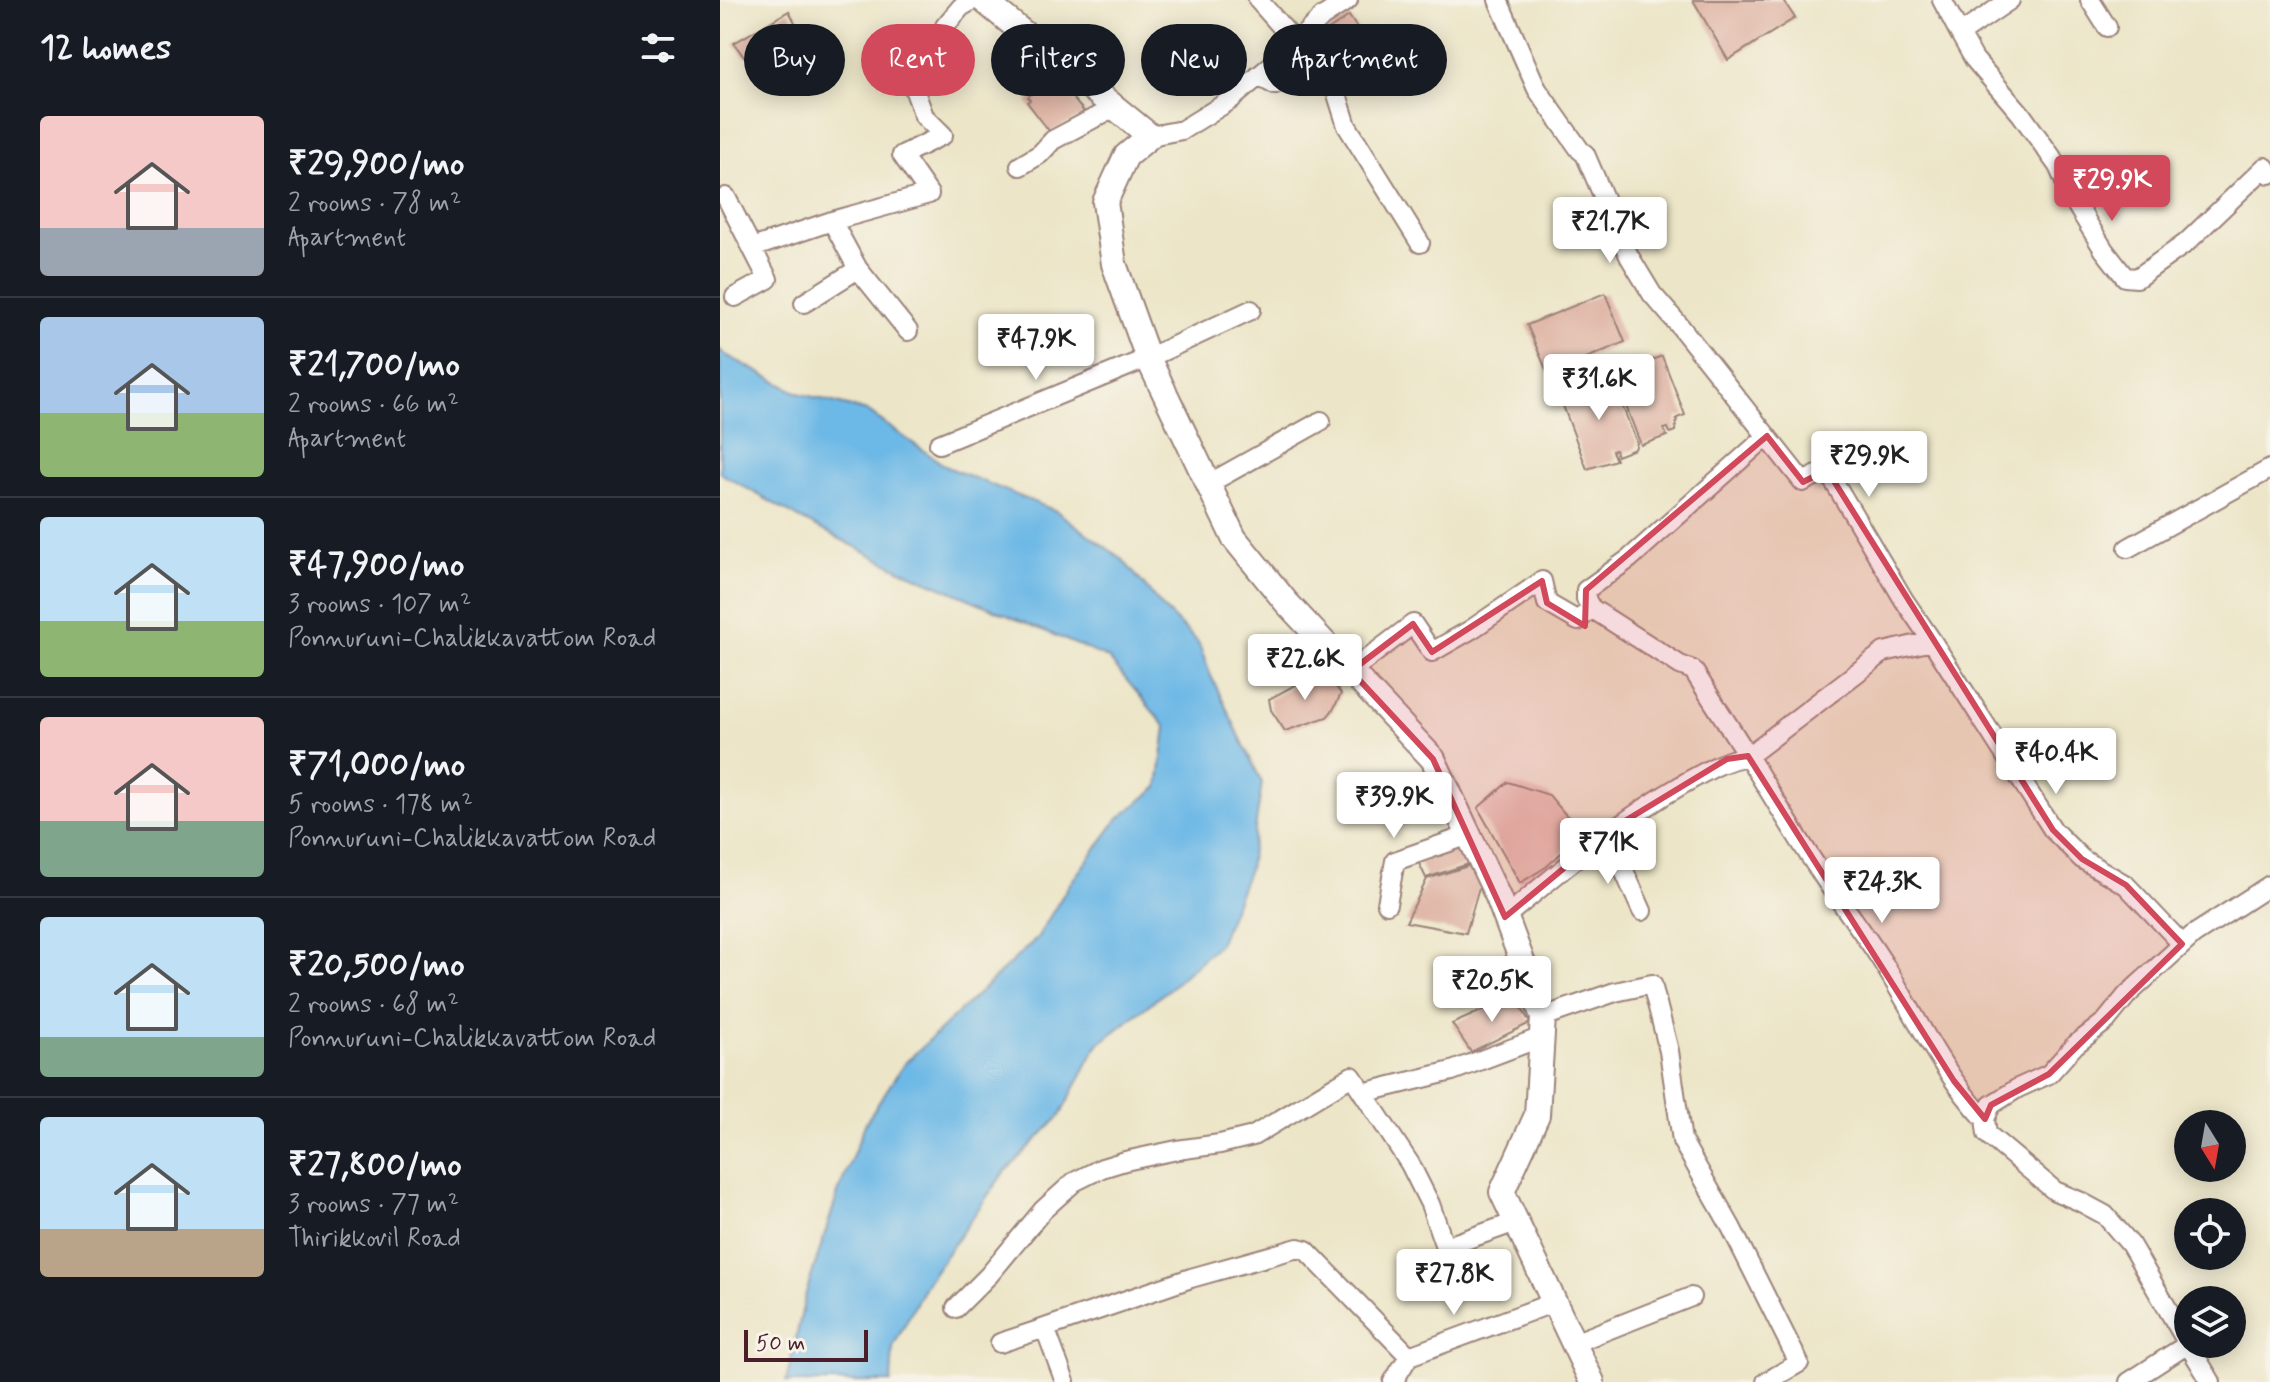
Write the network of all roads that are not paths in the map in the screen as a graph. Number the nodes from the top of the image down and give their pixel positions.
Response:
1 (973, 0) edge
2 (983, 0) edge
3 (1258, 0) edge
4 (1348, 0) edge
5 (1498, 0) edge
6 (1942, 0) edge
7 (2010, 0) edge
8 (2090, 0) edge
9 (1279, 24) edge
10 (1315, 24) edge
11 (2107, 27) dead end
12 (1960, 34) junction
13 (1263, 72) edge
14 (1258, 76) junction
15 (1115, 107) junction
16 (1150, 136) junction
17 (1020, 166) dead end
18 (2268, 168) edge
19 (726, 197) dead end
20 (832, 221) junction
21 (1420, 243) dead end
22 (752, 248) junction
23 (858, 269) junction
24 (735, 297) dead end
25 (804, 303) dead end
26 (1251, 310) dead end
27 (908, 331) dead end
28 (1148, 358) junction
29 (1321, 421) dead end
30 (1767, 436) junction
31 (939, 444) dead end
32 (2270, 469) edge
33 (1208, 484) junction
34 (2128, 548) dead end
35 (1591, 608) junction
36 (1932, 641) junction
37 (1351, 671) junction
38 (1748, 756) junction
39 (1469, 835) junction
40 (1597, 841) junction
41 (2270, 885) edge
42 (1387, 904) dead end
43 (1642, 911) dead end
44 (1505, 917) junction
45 (2182, 944) junction
46 (1543, 1027) junction
47 (1363, 1093) junction
48 (1985, 1119) junction
49 (1516, 1222) junction
50 (1691, 1297) dead end
51 (1555, 1302) junction
52 (956, 1308) dead end
53 (2174, 1320) edge
54 (1045, 1328) junction
55 (1000, 1343) dead end
56 (1574, 1343) junction
57 (2174, 1353) edge
58 (1409, 1356) junction
59 (2196, 1358) edge
60 (1065, 1382) edge
61 (1393, 1382) edge
62 (1592, 1382) edge
63 (1766, 1382) edge
64 (2129, 1382) edge
65 (2211, 1382) edge

1 - 20 street
2 - 15 street
3 - 9 street
4 - 10 street
5 - 30 street
6 - 12 street
7 - 12 street
8 - 11 street
12 - 18 street
13 - 14 street
14 - 16 street
14 - 21 street
15 - 16 street
15 - 17 street
16 - 28 street
19 - 22 street
20 - 22 street
20 - 23 street
22 - 24 street
23 - 25 street
23 - 27 street
26 - 28 street
28 - 31 street
28 - 33 street
29 - 33 street
30 - 35 street
30 - 36 street
32 - 34 street
33 - 37 street
35 - 37 street
35 - 38 street
36 - 38 street
36 - 45 street
37 - 39 street
38 - 40 street
38 - 48 street
39 - 42 street
39 - 44 street
40 - 43 street
40 - 44 street
41 - 45 street
44 - 46 street
45 - 48 street
46 - 47 street
46 - 49 street
46 - 63 street
47 - 49 street
47 - 52 street
48 - 53 street
49 - 51 street
50 - 56 street
51 - 56 street
51 - 58 street
54 - 55 street
54 - 58 street
54 - 60 street
56 - 62 street
57 - 64 street
58 - 61 street
59 - 65 street

